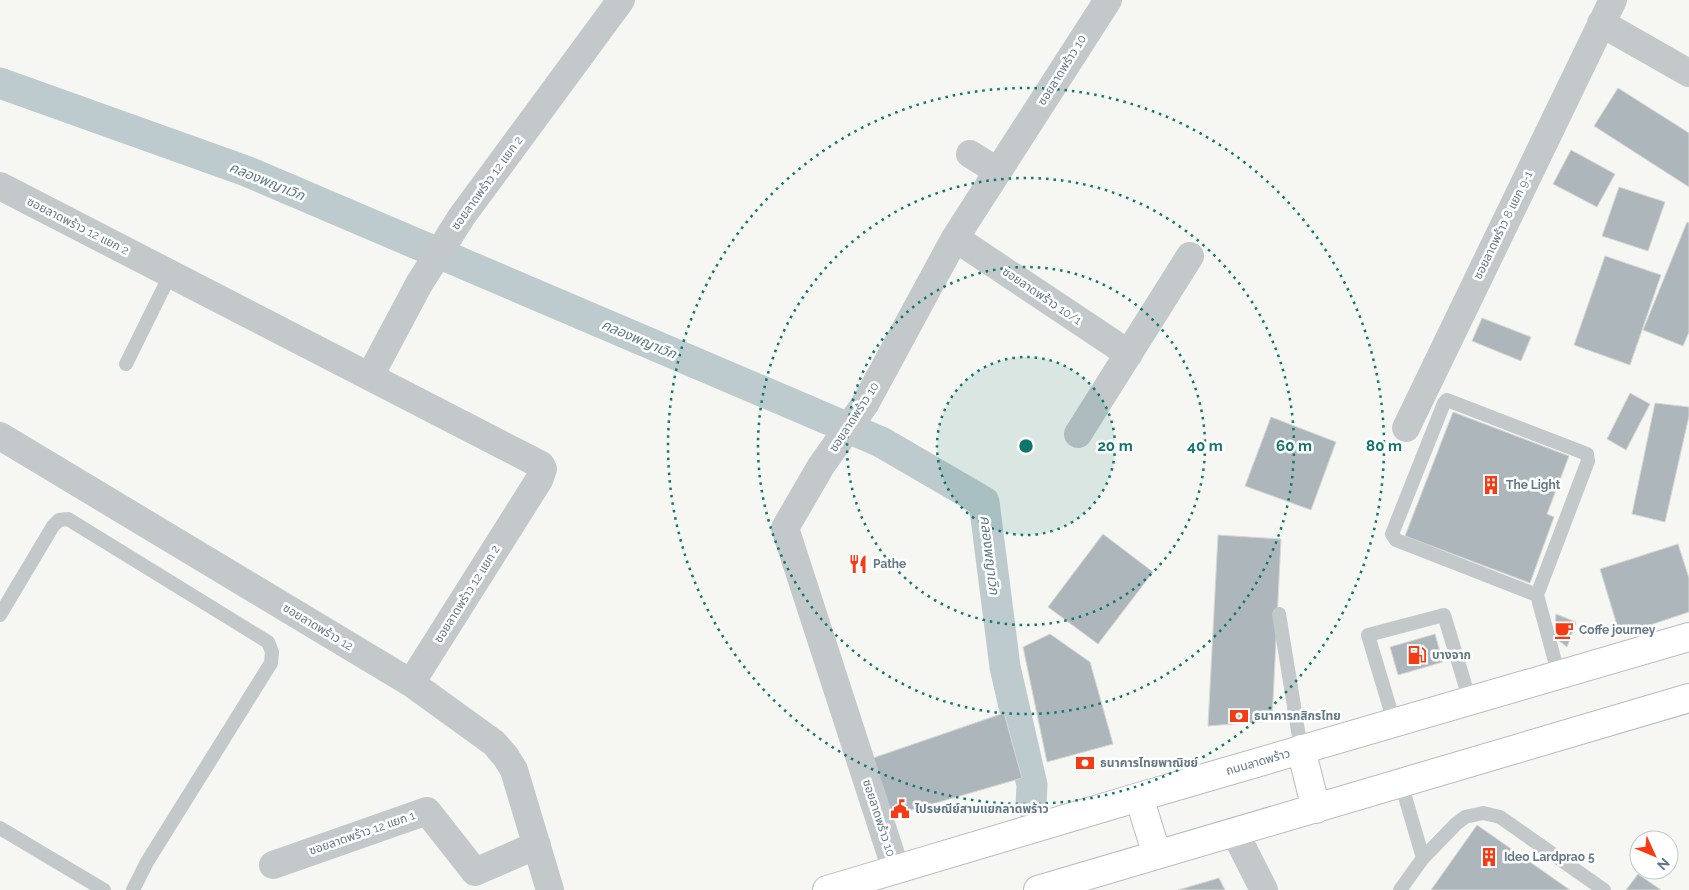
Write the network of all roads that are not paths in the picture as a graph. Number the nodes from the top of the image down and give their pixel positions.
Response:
1 (621, 0) edge
2 (1108, 0) edge
3 (1607, 11) edge
4 (1689, 73) edge
5 (970, 154) dead end
6 (997, 172) junction
7 (0, 186) edge
8 (955, 238) junction
9 (1190, 256) dead end
10 (170, 273) junction
11 (1129, 354) junction
12 (126, 364) dead end
13 (370, 376) junction
14 (1406, 428) dead end
15 (1078, 434) dead end
16 (0, 436) edge
17 (1537, 595) junction
18 (1279, 614) dead end
19 (0, 615) edge
20 (1689, 637) edge
21 (1559, 676) junction
22 (411, 683) junction
23 (1689, 698) edge
24 (1470, 700) junction
25 (1394, 722) junction
26 (1302, 749) junction
27 (1401, 783) junction
28 (1139, 796) junction
29 (1316, 809) junction
30 (0, 828) edge
31 (1235, 833) junction
32 (537, 845) junction
33 (1157, 855) junction
34 (1422, 858) junction
35 (273, 865) dead end
36 (896, 870) junction
37 (1051, 888) edge
38 (104, 890) edge
39 (133, 890) edge
40 (550, 890) edge
41 (827, 890) edge
42 (1264, 890) edge
43 (1400, 890) edge
44 (1604, 890) edge

1 - 13 street, ซอยลาดพร้าว 12 แยก 2
2 - 6 street, ซอยลาดพร้าว 10
3 - 4 street
3 - 14 street, ซอยลาดพร้าว 8 แยก 9-1
5 - 6 street
6 - 8 street, ซอยลาดพร้าว 10
7 - 10 street, ซอยลาดพร้าว 12 แยก 2
8 - 11 street, ซอยลาดพร้าว 10/1
8 - 36 street, ซอยลาดพร้าว 10
9 - 11 street
10 - 12 lane
10 - 13 street, ซอยลาดพร้าว 12 แยก 2
11 - 15 street
13 - 22 street, ซอยลาดพร้าว 12 แยก 2
16 - 22 street, ซอยลาดพร้าว 12
17 - 17 lane
17 - 21 lane
18 - 26 lane
19 - 39 lane
20 - 21 main road, ถนนลาดพร้าว
21 - 24 main road, ถนนลาดพร้าว
22 - 32 street, ซอยลาดพร้าว 12
23 - 27 main road
24 - 25 main road, ถนนลาดพร้าว
24 - 25 lane
25 - 26 main road, ถนนลาดพร้าว
26 - 28 main road, ถนนลาดพร้าว
26 - 29 main road
27 - 29 main road
27 - 34 lane
28 - 33 main road
28 - 36 main road, ถนนลาดพร้าว
29 - 31 main road
30 - 38 lane
31 - 33 main road
31 - 42 street
32 - 35 street, ซอยลาดพร้าว 12 แยก 1
32 - 40 street, ซอยลาดพร้าว 12
33 - 37 main road
34 - 43 lane
34 - 44 lane
36 - 41 main road, ถนนลาดพร้าว

